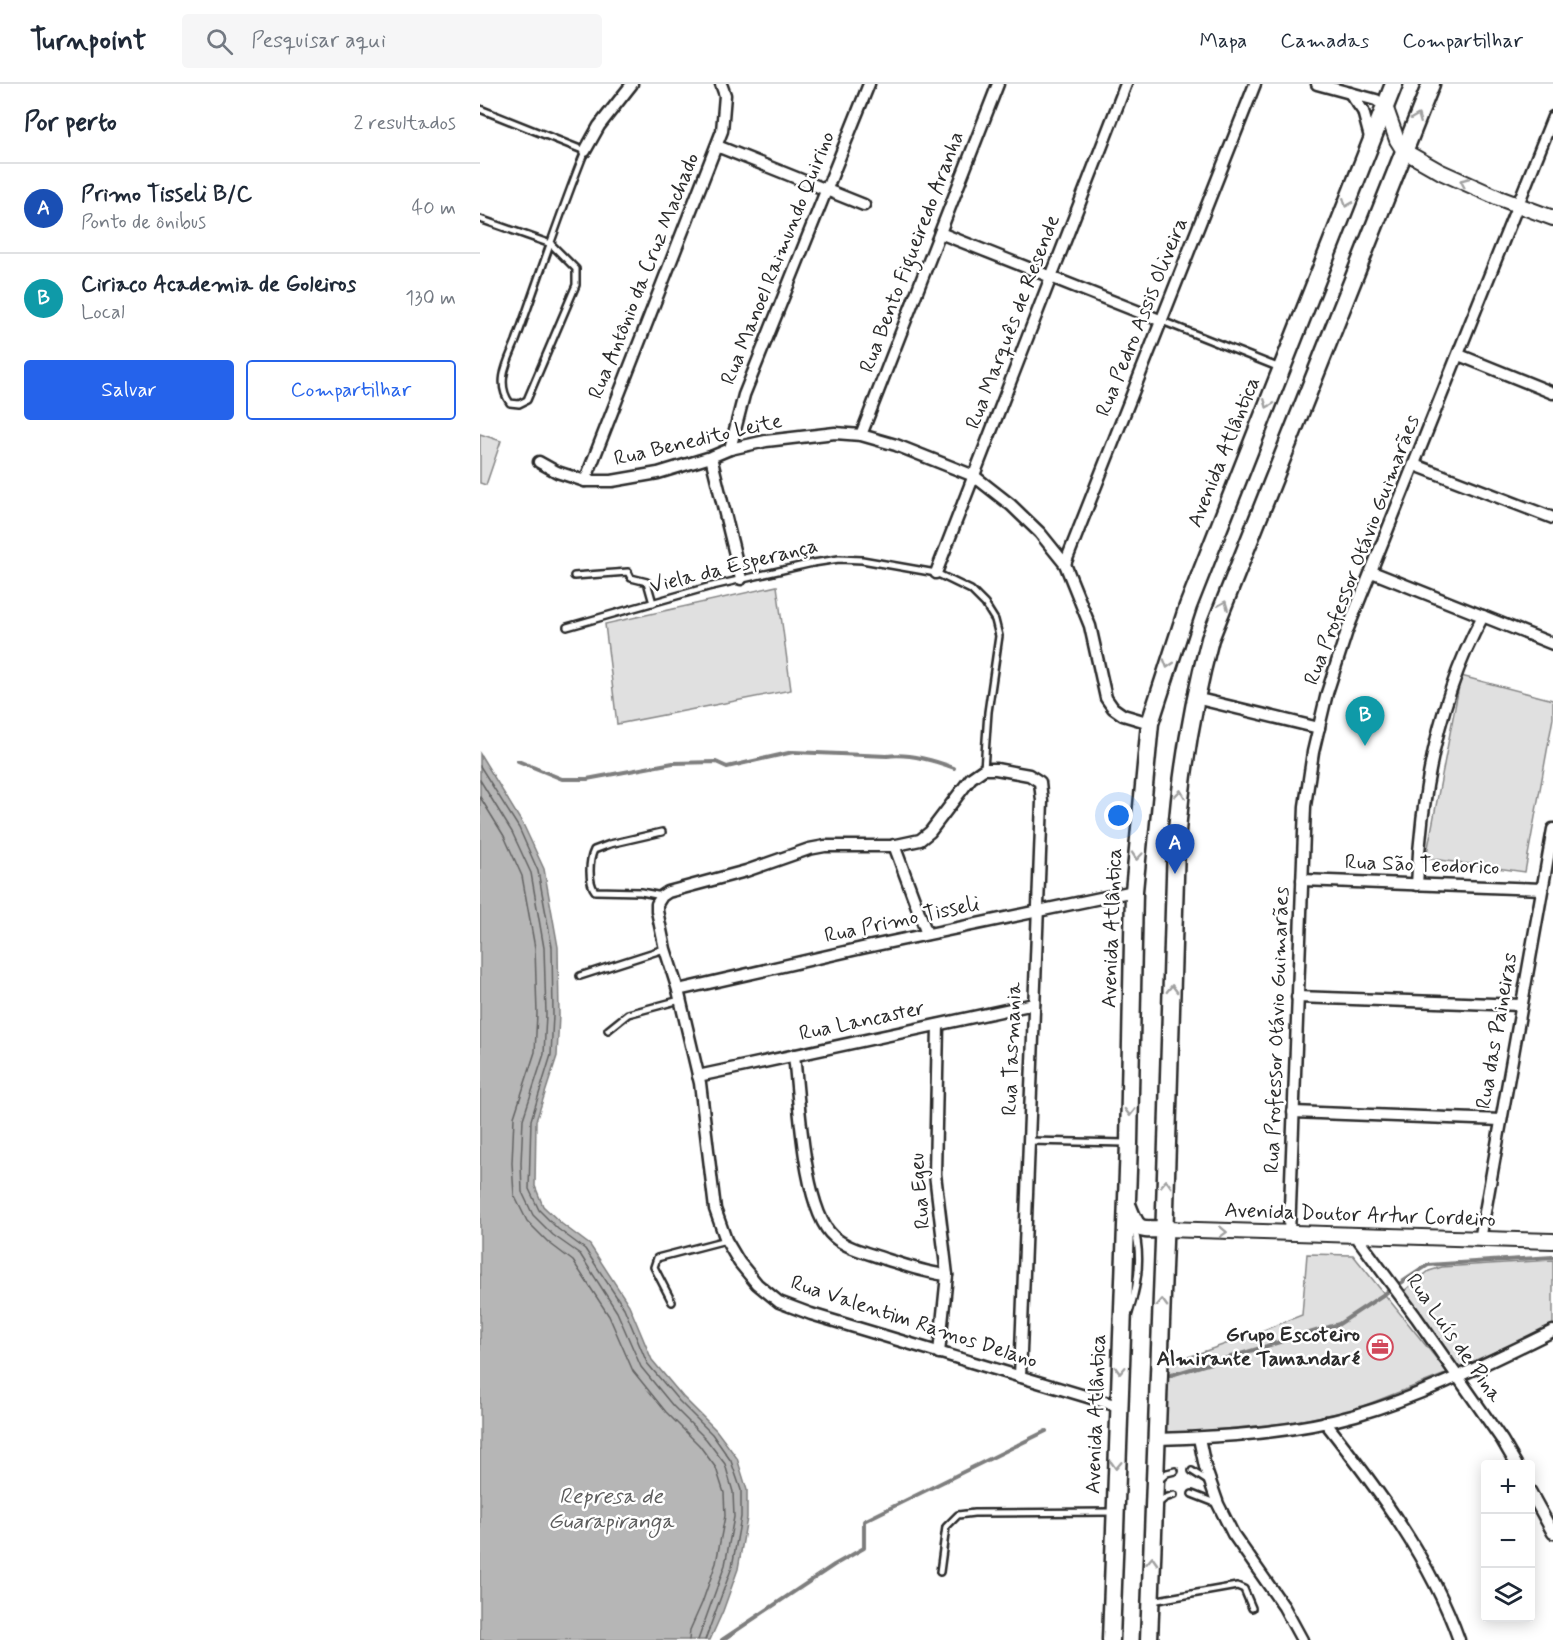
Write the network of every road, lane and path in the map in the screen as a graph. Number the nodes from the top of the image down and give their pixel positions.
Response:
1 (632, 84) edge
2 (721, 84) edge
3 (869, 84) edge
4 (998, 84) edge
5 (1126, 84) edge
6 (1255, 84) edge
7 (1317, 84) edge
8 (1394, 84) edge
9 (1431, 84) edge
10 (1350, 93) junction
11 (1385, 106) junction
12 (480, 109) edge
13 (1553, 117) edge
14 (1371, 142) junction
15 (717, 146) junction
16 (585, 151) junction
17 (1404, 151) junction
18 (827, 189) junction
19 (1517, 205) junction
20 (864, 206) dead end
21 (1553, 218) edge
22 (480, 219) edge
23 (940, 233) junction
24 (550, 244) junction
25 (1051, 277) junction
26 (1162, 321) junction
27 (1459, 355) junction
28 (1282, 369) junction
29 (1553, 393) edge
30 (861, 435) junction
31 (730, 449) junction
32 (711, 457) junction
33 (539, 462) dead end
34 (1415, 465) junction
35 (974, 476) junction
36 (585, 481) junction
37 (1553, 518) edge
38 (1065, 564) junction
39 (1372, 572) junction
40 (936, 573) junction
41 (574, 576) dead end
42 (741, 579) junction
43 (652, 603) junction
44 (1483, 616) junction
45 (567, 627) dead end
46 (1553, 644) edge
47 (1195, 698) junction
48 (1150, 723) junction
49 (1319, 728) junction
50 (984, 769) junction
51 (1553, 829) edge
52 (662, 832) dead end
53 (894, 845) junction
54 (1302, 880) junction
55 (1417, 885) junction
56 (1542, 889) junction
57 (1134, 891) junction
58 (662, 896) junction
59 (1037, 911) junction
60 (927, 934) junction
61 (665, 949) junction
62 (580, 976) dead end
63 (679, 995) junction
64 (1297, 997) junction
65 (1034, 1004) junction
66 (1521, 1005) junction
67 (938, 1025) junction
68 (608, 1029) dead end
69 (794, 1056) junction
70 (698, 1076) junction
71 (1293, 1112) junction
72 (1501, 1120) junction
73 (1028, 1141) junction
74 (1129, 1143) junction
75 (1127, 1203) junction
76 (1165, 1229) junction
77 (1289, 1234) junction
78 (1356, 1236) junction
79 (726, 1240) junction
80 (1480, 1240) junction
81 (1553, 1241) edge
82 (947, 1275) junction
83 (672, 1302) dead end
84 (1553, 1331) edge
85 (939, 1353) junction
86 (1020, 1377) junction
87 (1458, 1377) junction
88 (1118, 1406) junction
89 (1325, 1422) junction
90 (1199, 1438) junction
91 (1157, 1439) junction
92 (1513, 1460) edge
93 (1174, 1471) dead end
94 (1192, 1471) dead end
95 (1156, 1483) junction
96 (1210, 1483) junction
97 (1192, 1494) dead end
98 (1174, 1495) dead end
99 (1535, 1500) edge
100 (1218, 1504) junction
101 (1155, 1506) junction
102 (1115, 1512) junction
103 (1553, 1533) edge
104 (940, 1572) dead end
105 (1150, 1601) junction
106 (1252, 1608) dead end
107 (1111, 1640) edge
108 (1149, 1640) edge
109 (1302, 1640) edge
110 (1459, 1640) edge

1 - 16 street
2 - 15 street, Rua Antônio da Cruz Machado
3 - 18 street, Rua Manoel Raimundo Quirino
4 - 23 street, Rua Bento Figueiredo Aranha
5 - 25 street, Rua Marquês de Resende
6 - 26 street, Rua Pedro Assis Oliveira
7 - 10 street
8 - 11 main road, Avenida Atlântica
17 -> 9 main road
10 - 11 street
10 - 14 street
11 - 14 main road, Avenida Atlântica
11 - 17 street
12 - 16 lane
13 - 19 street, Rua Professor Otávio Guimarães
14 -> 28 main road, Avenida Atlântica
15 - 18 street
15 - 36 street, Rua Antônio da Cruz Machado
16 - 24 lane
19 -> 17 street
47 -> 17 main road
18 - 20 street
18 - 31 street, Rua Manoel Raimundo Quirino
19 - 21 street
19 - 27 street, Rua Professor Otávio Guimarães
22 - 24 lane
23 - 25 street
23 - 30 street, Rua Bento Figueiredo Aranha
24 - 24 lane
25 - 26 street
25 - 35 street, Rua Marquês de Resende
26 - 28 lane
26 - 38 street, Rua Pedro Assis Oliveira
27 - 29 street
27 - 34 street, Rua Professor Otávio Guimarães
28 -> 48 main road, Avenida Atlântica
30 - 31 street, Rua Benedito Leite
30 - 35 street, Rua Benedito Leite
31 - 32 street, Rua Benedito Leite
32 - 36 street, Rua Benedito Leite
32 - 42 street
33 - 36 street, Rua Benedito Leite
34 - 37 street
34 - 39 street, Rua Professor Otávio Guimarães
35 - 38 street, Rua Benedito Leite
35 - 40 street, Rua Marquês de Resende
38 - 48 street, Rua Benedito Leite
39 - 44 street
39 - 49 street, Rua Professor Otávio Guimarães
40 - 42 lane, Viela da Esperança
40 - 50 lane, Viela da Esperança
41 - 43 lane
42 - 43 lane, Viela da Esperança
43 - 45 lane, Viela da Esperança
44 - 46 street
44 - 55 street
47 - 49 street
76 -> 47 main road
48 -> 57 main road, Avenida Atlântica
49 - 54 street, Rua Professor Otávio Guimarães
50 - 53 street
50 - 59 street, Rua Tasmania
51 - 56 street, Rua das Paineiras
52 - 58 lane
53 - 58 street
53 - 60 street
54 - 55 street, Rua São Teodorico
54 - 64 street, Rua Professor Otávio Guimarães
55 - 56 street, Rua São Teodorico
56 - 66 street, Rua das Paineiras
57 - 59 street, Rua Primo Tisseli
57 -> 74 main road, Avenida Atlântica
58 - 61 street, Rua Valentim Ramos Delano
59 - 60 street, Rua Primo Tisseli
59 - 65 street, Rua Tasmania
60 - 63 street, Rua Primo Tisseli
61 - 62 lane
61 - 63 street, Rua Valentim Ramos Delano
63 - 68 lane
63 - 70 street, Rua Valentim Ramos Delano
64 - 66 street
64 - 71 street, Rua Professor Otávio Guimarães
65 - 67 street, Rua Lancaster
65 - 73 street, Rua Tasmania
66 - 72 street, Rua das Paineiras
67 - 69 street, Rua Lancaster
67 - 82 street, Rua Egeu
69 - 70 street, Rua Lancaster
69 - 82 street
70 - 79 street, Rua Valentim Ramos Delano
71 - 72 street
71 - 77 street, Rua Professor Otávio Guimarães
72 - 80 street, Rua das Paineiras
73 - 74 lane
73 - 86 street, Rua Tasmania
74 - 75 main road, Avenida Atlântica
75 - 76 main road
75 -> 88 main road, Avenida Atlântica
76 -> 77 street, Avenida Doutor Artur Cordeiro
91 -> 76 main road
77 - 78 street, Avenida Doutor Artur Cordeiro
78 - 80 street, Avenida Doutor Artur Cordeiro
78 - 87 street, Rua Luís de Pina
79 - 83 lane
79 - 85 street, Rua Valentim Ramos Delano
80 - 81 street, Avenida Doutor Artur Cordeiro
82 - 85 street, Rua Egeu
84 - 87 street
85 - 86 street, Rua Valentim Ramos Delano
86 - 88 street, Rua Valentim Ramos Delano
87 - 89 street
87 - 92 street, Rua Luís de Pina
88 -> 102 main road, Avenida Atlântica
89 - 90 street
89 - 110 street
90 - 91 street
90 - 96 street
91 - 95 main road
93 - 95 lane
94 - 96 lane
95 - 101 main road
96 - 100 street
97 - 100 lane
98 - 101 lane
99 - 103 street
100 - 109 street
105 -> 101 main road
102 - 104 lane
102 - 107 main road, Avenida Atlântica
105 - 106 lane
105 - 108 main road

